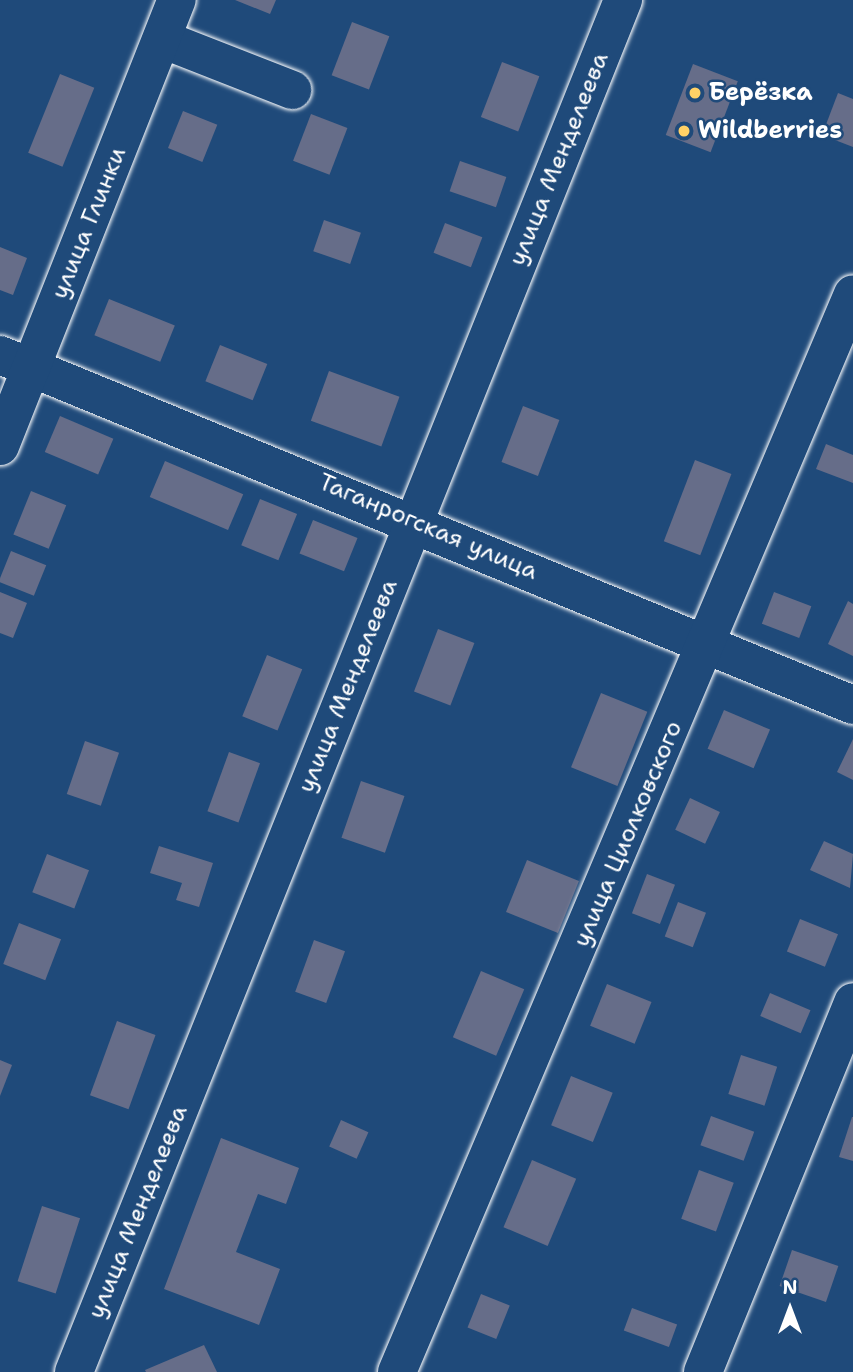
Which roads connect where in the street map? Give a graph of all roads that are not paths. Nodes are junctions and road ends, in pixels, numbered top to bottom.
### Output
1 (177, 0) edge
2 (623, 0) edge
3 (162, 39) junction
4 (292, 90) dead end
5 (853, 294) edge
6 (16, 361) edge
7 (0, 446) edge
8 (414, 520) junction
9 (709, 646) junction
10 (853, 705) edge
11 (853, 1002) edge
12 (74, 1372) edge
13 (397, 1372) edge
14 (703, 1372) edge

1 - 3 street, улица Глинки
2 - 8 street, улица Менделеева
3 - 4 street
3 - 6 street, улица Глинки
5 - 9 street, улица Циолковского
6 - 7 street, улица Глинки
6 - 8 street, Таганрогская улица
8 - 9 street, Таганрогская улица
8 - 12 street, улица Менделеева
9 - 10 street, Таганрогская улица
9 - 13 street, улица Циолковского
11 - 14 street

